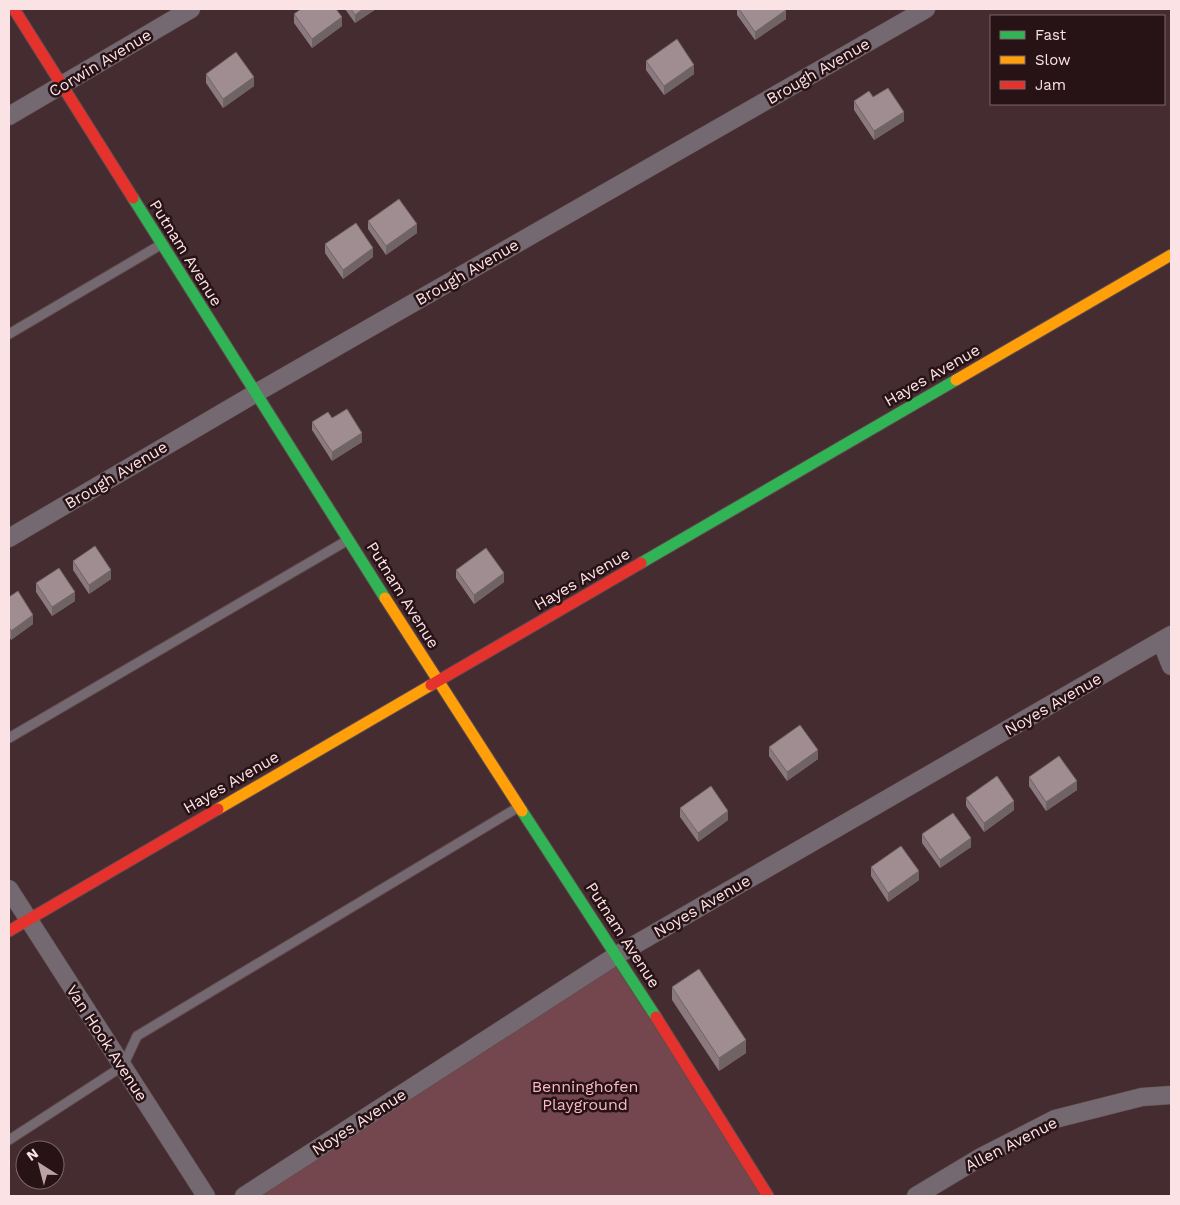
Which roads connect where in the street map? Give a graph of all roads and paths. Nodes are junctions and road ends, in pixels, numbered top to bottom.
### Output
1 (14, 9) edge
2 (191, 9) edge
3 (926, 9) edge
4 (61, 86) junction
5 (9, 116) edge
6 (162, 244) junction
7 (1171, 256) edge
8 (9, 334) edge
9 (256, 393) junction
10 (9, 538) edge
11 (349, 540) junction
12 (1166, 638) edge
13 (1171, 666) edge
14 (437, 681) junction
15 (9, 738) edge
16 (520, 807) junction
17 (9, 889) edge
18 (28, 919) junction
19 (9, 931) edge
20 (617, 955) junction
21 (122, 1066) junction
22 (1171, 1096) edge
23 (9, 1140) edge
24 (206, 1196) edge
25 (244, 1196) edge
26 (768, 1196) edge
27 (916, 1196) edge

1 - 4 street, Putnam Avenue
2 - 4 street, Corwin Avenue
3 - 9 street, Brough Avenue
4 - 5 street, Corwin Avenue
4 - 6 street, Putnam Avenue
6 - 8 lane
6 - 9 street, Putnam Avenue
7 - 14 street, Hayes Avenue
9 - 10 street, Brough Avenue
9 - 11 street, Putnam Avenue
11 - 14 street, Putnam Avenue
11 - 15 lane
12 - 13 street
12 - 20 street, Noyes Avenue
14 - 16 street, Putnam Avenue
14 - 18 street, Hayes Avenue
16 - 20 street, Putnam Avenue
16 - 21 lane
17 - 18 street, Van Hook Avenue
18 - 19 street, Hayes Avenue
18 - 21 street, Van Hook Avenue
20 - 25 street, Noyes Avenue
20 - 26 street, Putnam Avenue
21 - 23 lane
21 - 24 street, Van Hook Avenue
22 - 27 street, Allen Avenue

